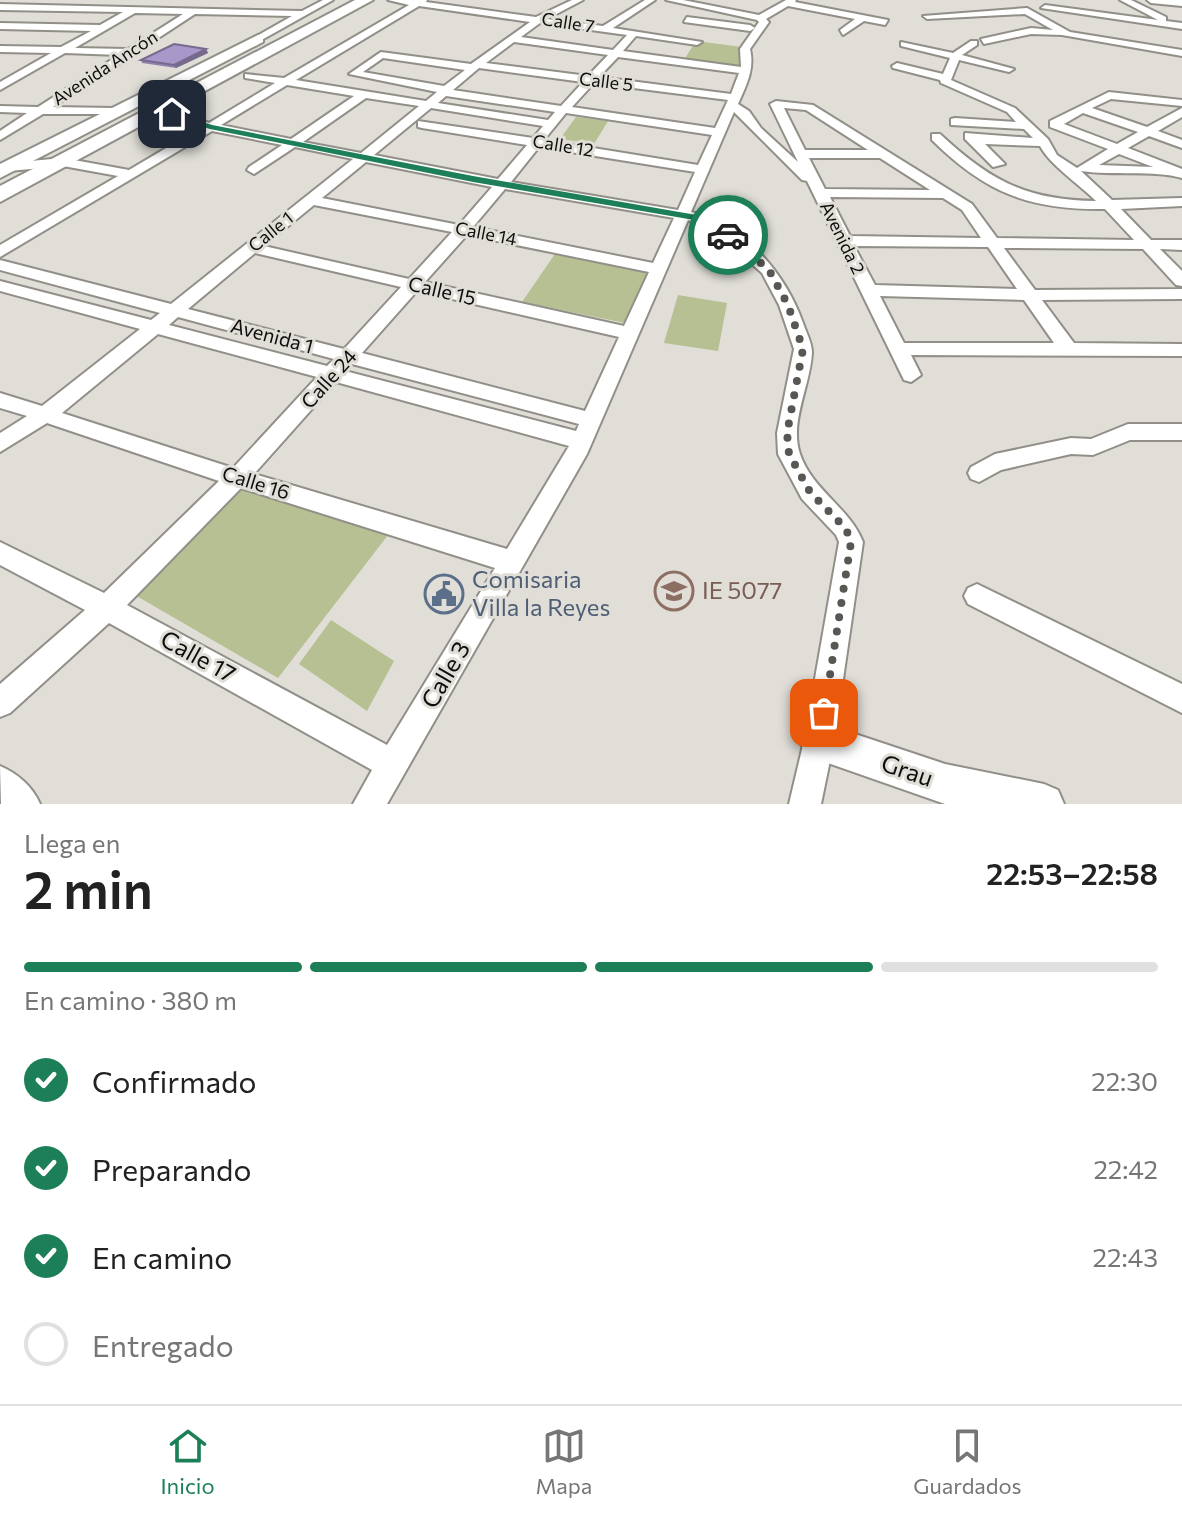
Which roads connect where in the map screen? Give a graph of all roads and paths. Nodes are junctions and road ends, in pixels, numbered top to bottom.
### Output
1 (29, 0) edge
2 (211, 0) edge
3 (231, 0) edge
4 (354, 0) edge
5 (366, 0) edge
6 (392, 0) edge
7 (651, 0) edge
8 (670, 0) edge
9 (714, 0) edge
10 (1124, 0) edge
11 (1151, 0) edge
12 (789, 1) edge
13 (421, 2) edge
14 (849, 2) dead end
15 (1182, 3) edge
16 (579, 5) edge
17 (740, 6) dead end
18 (0, 7) edge
19 (16, 7) junction
20 (703, 7) junction
21 (326, 8) edge
22 (1045, 8) dead end
23 (135, 9) junction
24 (195, 10) junction
25 (215, 11) junction
26 (730, 12) junction
27 (842, 13) junction
28 (301, 14) junction
29 (607, 14) dead end
30 (978, 14) junction
31 (0, 15) edge
32 (927, 16) dead end
33 (621, 17) junction
34 (863, 17) junction
35 (541, 18) junction
36 (687, 20) junction
37 (885, 22) dead end
38 (759, 24) junction
39 (1178, 25) edge
40 (0, 26) edge
41 (102, 28) junction
42 (606, 28) junction
43 (843, 32) dead end
44 (634, 33) junction
45 (1019, 33) junction
46 (1067, 34) junction
47 (665, 37) junction
48 (258, 39) junction
49 (511, 39) junction
50 (697, 42) dead end
51 (904, 44) dead end
52 (1, 49) edge
53 (63, 50) junction
54 (130, 52) junction
55 (614, 53) junction
56 (1182, 53) edge
57 (957, 56) junction
58 (423, 61) junction
59 (318, 63) junction
60 (332, 65) dead end
61 (476, 66) junction
62 (897, 66) dead end
63 (347, 67) dead end
64 (361, 69) junction
65 (1009, 69) dead end
66 (746, 71) junction
67 (249, 76) dead end
68 (946, 78) junction
69 (591, 80) junction
70 (396, 81) junction
71 (286, 82) junction
72 (0, 87) edge
73 (445, 91) junction
74 (364, 94) junction
75 (183, 99) junction
76 (960, 99) dead end
77 (734, 102) junction
78 (428, 104) junction
79 (0, 109) edge
80 (1083, 109) junction
81 (39, 110) junction
82 (113, 112) junction
83 (1180, 112) edge
84 (557, 117) junction
85 (422, 124) dead end
86 (1028, 126) junction
87 (210, 127) junction
88 (1146, 131) junction
89 (720, 132) junction
90 (0, 136) edge
91 (936, 137) dead end
92 (973, 140) junction
93 (537, 142) junction
94 (1044, 142) junction
95 (293, 143) junction
96 (1182, 144) edge
97 (1115, 149) junction
98 (801, 154) junction
99 (884, 154) junction
100 (363, 157) junction
101 (55, 162) junction
102 (1066, 165) junction
103 (966, 167) junction
104 (1085, 168) junction
105 (254, 170) dead end
106 (704, 170) junction
107 (1149, 172) junction
108 (1178, 172) edge
109 (130, 174) junction
110 (3, 175) edge
111 (500, 184) junction
112 (818, 189) junction
113 (949, 194) junction
114 (0, 195) edge
115 (311, 200) junction
116 (1182, 200) edge
117 (1107, 203) junction
118 (684, 215) junction
119 (463, 230) junction
120 (843, 241) junction
121 (997, 245) junction
122 (1146, 245) junction
123 (1182, 245) edge
124 (252, 248) junction
125 (0, 252) edge
126 (0, 265) edge
127 (661, 269) junction
128 (1182, 281) edge
129 (413, 284) junction
130 (0, 286) edge
131 (868, 290) junction
132 (1182, 294) edge
133 (1033, 295) junction
134 (173, 310) junction
135 (150, 328) junction
136 (631, 334) junction
137 (896, 349) junction
138 (1068, 349) junction
139 (1182, 350) edge
140 (349, 356) junction
141 (333, 375) junction
142 (911, 375) dead end
143 (0, 400) edge
144 (45, 415) junction
145 (586, 431) junction
146 (1182, 432) edge
147 (0, 444) edge
148 (979, 473) dead end
149 (237, 478) junction
150 (0, 553) edge
151 (513, 562) junction
152 (977, 596) dead end
153 (107, 608) junction
154 (1182, 699) edge
155 (0, 703) edge
156 (819, 741) junction
157 (393, 765) junction
158 (0, 781) edge
159 (963, 795) edge
160 (24, 804) edge
161 (369, 804) edge
162 (805, 804) edge
163 (1044, 804) edge

1 - 19 street
2 - 24 street, Avenida Ancón
3 - 25 street
4 - 21 highway
5 - 75 highway
6 - 13 street, Calle 7
7 - 33 street
8 - 20 street
9 - 20 street
10 - 39 street
11 - 15 street
12 - 27 street
12 - 38 street
13 - 35 street, Calle 7
13 - 59 street
14 - 27 street
16 - 35 street, Calle 1
17 - 26 street
18 - 19 street
19 - 23 street
19 - 31 street
20 - 26 street
20 - 36 street
21 - 28 street
21 - 48 highway
21 - 101 highway
22 - 39 street
23 - 24 street
23 - 41 street
24 - 25 street
24 - 54 street, Avenida Ancón
25 - 28 street
26 - 38 street
27 - 34 street
28 - 48 street
29 - 33 street
30 - 32 street
30 - 45 street
30 - 46 street
33 - 42 street
34 - 37 street
34 - 43 street
35 - 42 street, Calle 7
35 - 49 street, Calle 1
36 - 38 street
36 - 47 street
38 - 66 street, Calle 3
40 - 41 street
41 - 53 street
42 - 44 street, Calle 7
44 - 47 street, Calle 7
44 - 55 street, Calle 24
45 - 46 street
45 - 57 street
46 - 56 street
47 - 50 street, Calle 7
48 - 82 main road
49 - 55 street
49 - 61 street, Calle 1
51 - 57 street
52 - 53 street
53 - 54 street
53 - 72 street
54 - 81 street, Avenida Ancón
55 - 66 street
55 - 69 street, Calle 24
57 - 65 street
57 - 68 street
58 - 61 street, Calle 5
58 - 64 street, Calle 5
58 - 70 street
59 - 60 street
59 - 71 street
61 - 69 street, Calle 5
61 - 73 street, Calle 1
62 - 68 street
63 - 64 street
64 - 70 street
66 - 77 street, Calle 3
67 - 71 street
68 - 86 street
69 - 77 street, Calle 5
69 - 84 street, Calle 24
70 - 73 street
71 - 74 street
71 - 87 street
73 - 78 street, Calle 1
73 - 84 street
74 - 78 street
74 - 95 street
75 - 87 street
75 - 101 highway
76 - 86 street
77 - 89 street, Calle 3
77 - 112 street
78 - 84 street
78 - 100 street, Calle 1
79 - 81 street
80 - 83 street
80 - 88 street
80 - 97 street
81 - 82 street
81 - 90 street, Avenida Ancón
82 - 110 main road
83 - 88 street
84 - 89 street
84 - 93 street, Calle 24
85 - 93 street, Calle 12
86 - 92 street
86 - 94 street
87 - 95 street
87 - 109 street
88 - 96 street
88 - 97 street
89 - 106 street, Calle 3
91 - 103 street
92 - 94 street
92 - 103 street
93 - 106 street, Calle 12
93 - 111 street, Calle 24
94 - 102 street
95 - 100 street
95 - 105 street
97 - 104 street
97 - 108 street
98 - 99 street
98 - 99 street, Avenida 2
98 - 112 street, Avenida 2
99 - 113 street
100 - 111 street
100 - 115 street, Calle 1
101 - 109 street
101 - 110 highway
101 - 114 highway
102 - 104 street
102 - 117 street
103 - 117 street
104 - 107 street
106 - 118 street, Calle 3
107 - 108 street
107 - 116 street
109 - 125 street
111 - 118 street
111 - 119 street, Calle 24
112 - 113 street
112 - 120 street, Avenida 2
113 - 121 street
115 - 119 street, Calle 14
115 - 124 street, Calle 1
116 - 117 street
117 - 122 street
118 - 127 street, Calle 3
118 - 156 street
119 - 127 street, Calle 14
119 - 129 street, Calle 24
120 - 121 street
120 - 131 street, Avenida 2
121 - 122 street
121 - 133 street
122 - 123 street
122 - 128 street
124 - 129 street, Calle 15
124 - 134 street, Calle 1
126 - 134 street, Avenida 1
127 - 136 street, Calle 3
129 - 136 street, Calle 15
129 - 140 street, Calle 24
130 - 135 street, Avenida 1
131 - 133 street
131 - 137 street, Avenida 2
132 - 133 street
133 - 138 street
134 - 135 street, Calle 1
134 - 140 street, Avenida 1
135 - 141 street, Avenida 1
135 - 144 street, Calle 1
136 - 145 street, Calle 3
137 - 138 street
137 - 142 street, Avenida 2
138 - 139 street
140 - 141 street, Calle 24
140 - 145 street, Avenida 1
141 - 145 street, Avenida 1
141 - 149 street, Calle 24
143 - 144 street, Calle 16
144 - 147 street, Calle 1
144 - 149 street, Calle 16
145 - 151 street, Calle 3
146 - 148 street
149 - 151 street, Calle 16
149 - 153 street, Calle 24
150 - 153 street, Calle 17
151 - 157 street, Calle 3
152 - 154 street
153 - 155 street, Calle 24
153 - 157 street, Calle 17
156 - 159 street, Grau
156 - 162 street
157 - 161 street, Calle 3
158 - 160 street
159 - 163 street, Grau

